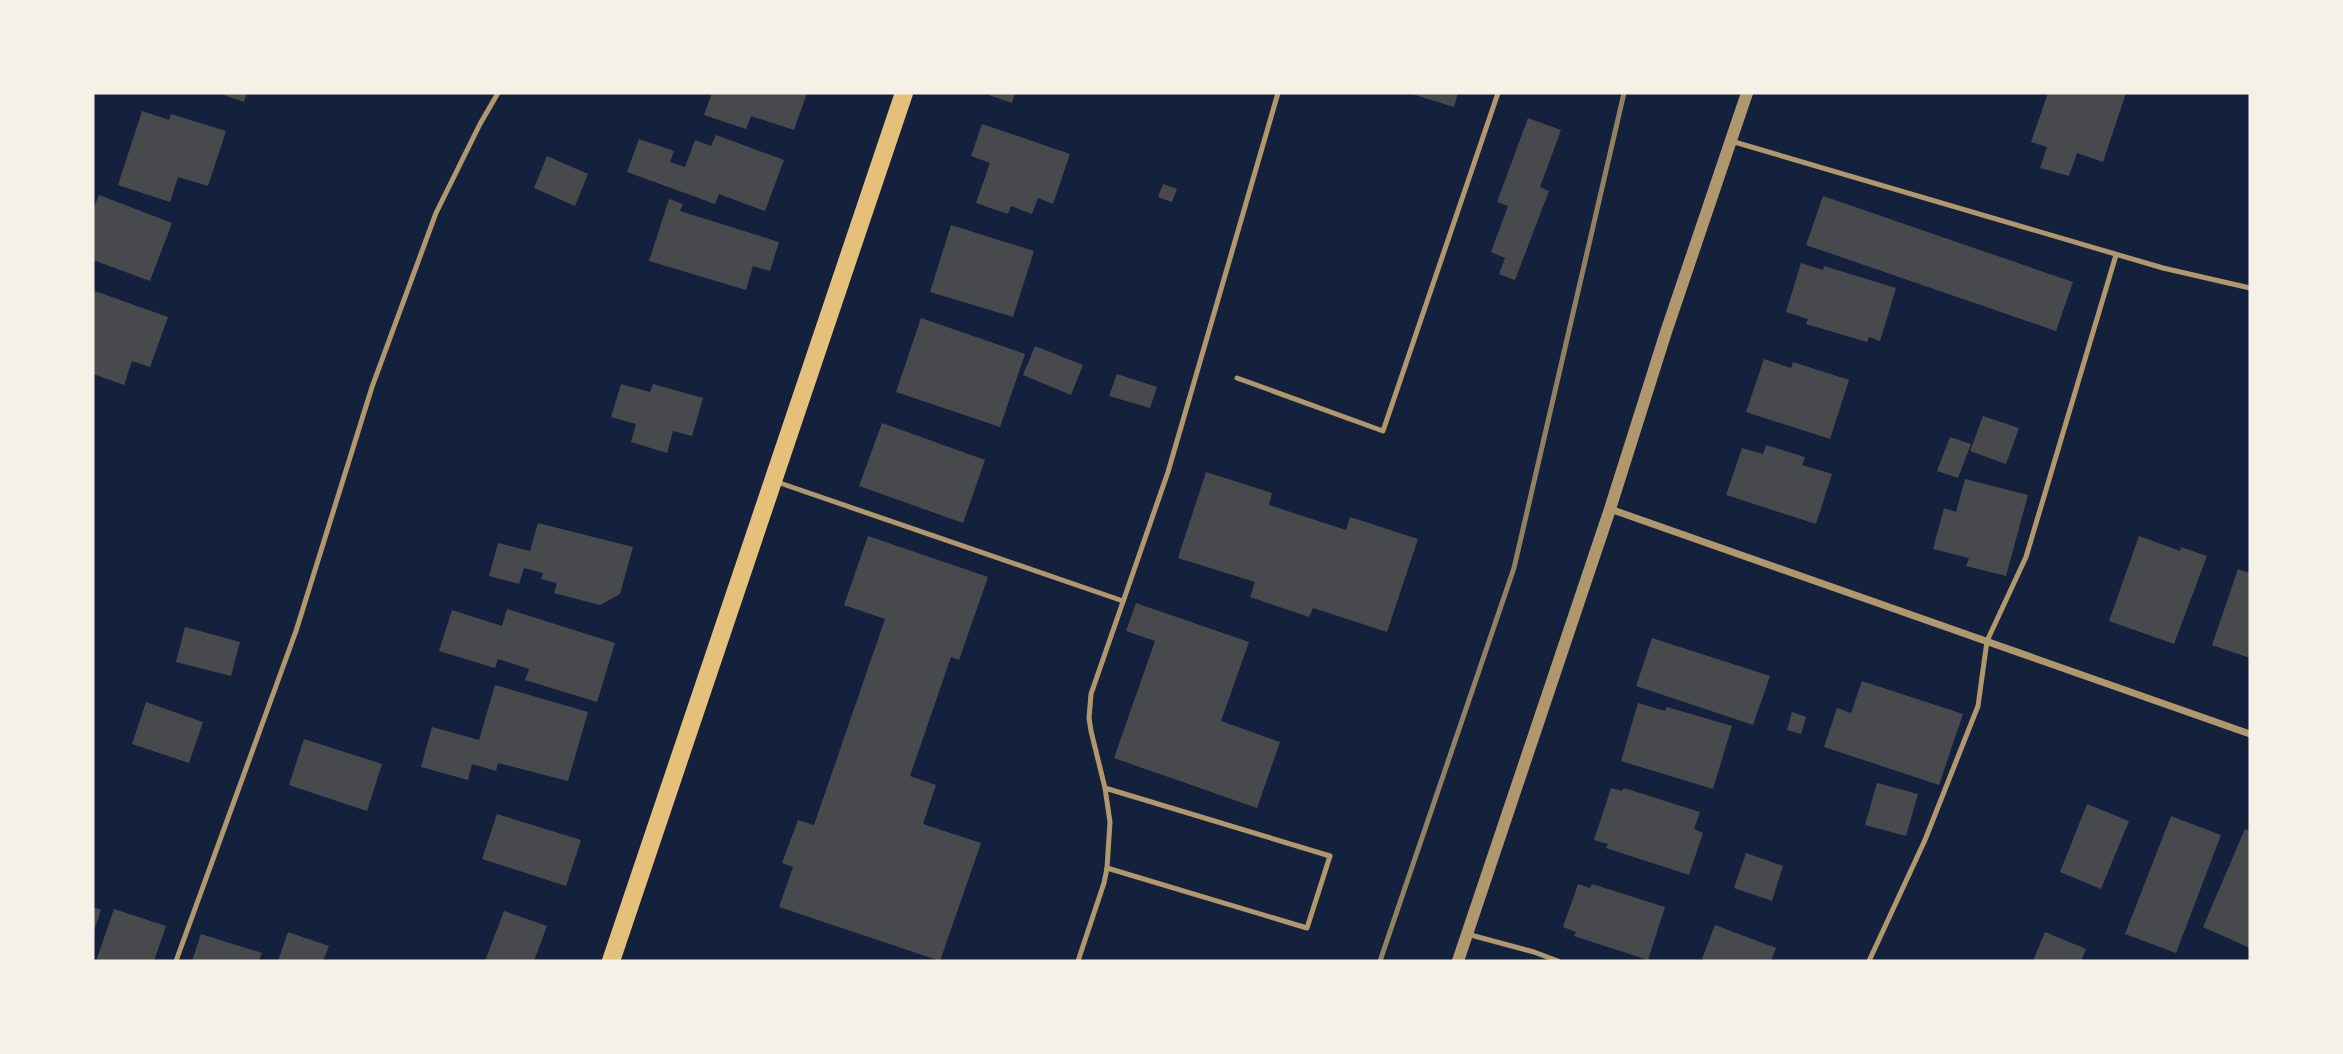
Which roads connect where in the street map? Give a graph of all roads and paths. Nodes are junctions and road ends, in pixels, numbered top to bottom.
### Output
1 (498, 93) edge
2 (904, 93) edge
3 (1278, 93) edge
4 (1498, 93) edge
5 (1747, 93) edge
6 (1731, 141) junction
7 (2116, 255) junction
8 (2250, 288) edge
9 (1237, 378) dead end
10 (774, 481) junction
11 (1610, 509) junction
12 (1123, 601) junction
13 (1987, 641) junction
14 (2250, 734) edge
15 (1105, 788) junction
16 (1107, 868) junction
17 (1467, 934) junction
18 (176, 961) edge
19 (611, 961) edge
20 (1078, 961) edge
21 (1458, 961) edge
22 (1558, 961) edge
23 (1869, 961) edge

1 - 18 lane
2 - 10 main road
3 - 12 lane
4 - 9 lane
5 - 6 street
6 - 7 lane
6 - 11 street
7 - 8 lane
7 - 13 lane
10 - 12 lane
10 - 19 main road
11 - 13 street
11 - 17 street
12 - 15 lane
13 - 14 street
13 - 23 lane
15 - 16 lane
15 - 16 lane
16 - 20 lane
17 - 21 street
17 - 22 lane

